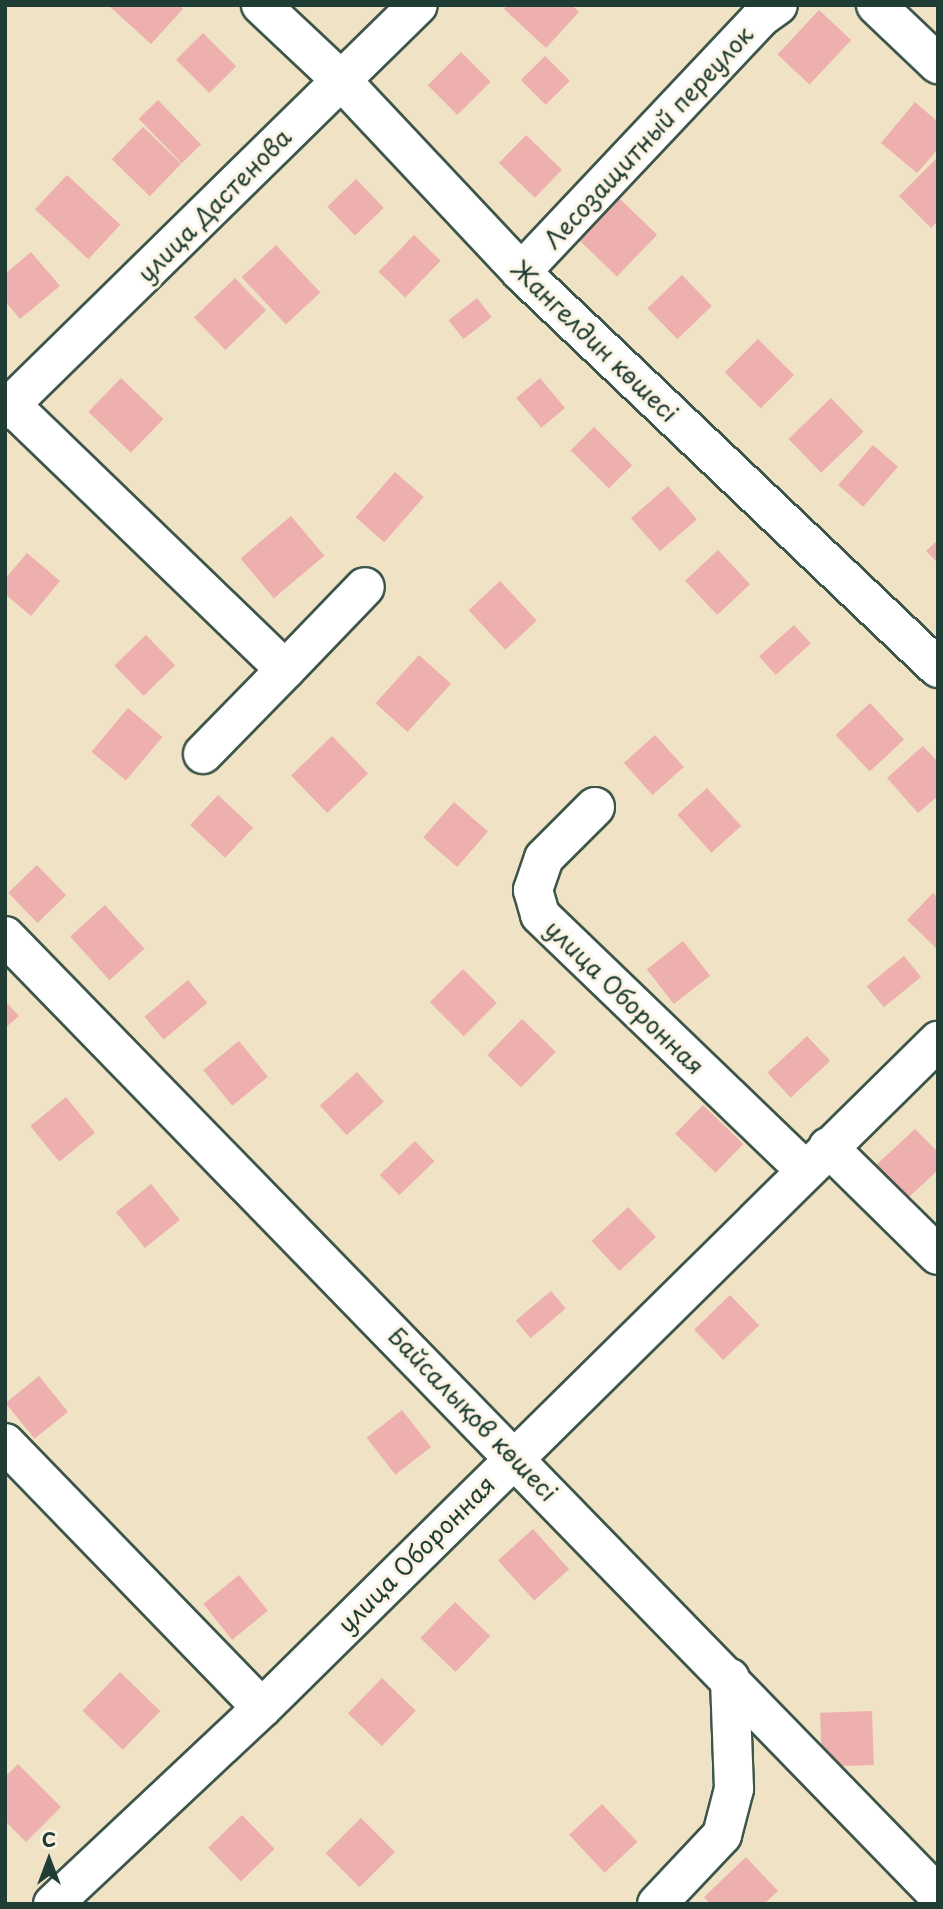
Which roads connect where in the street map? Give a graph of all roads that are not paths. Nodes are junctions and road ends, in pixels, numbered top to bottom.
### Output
1 (261, 5) edge
2 (418, 5) edge
3 (779, 5) edge
4 (876, 5) edge
5 (938, 64) edge
6 (341, 80) junction
7 (520, 272) junction
8 (8, 407) edge
9 (365, 587) dead end
10 (938, 668) edge
11 (285, 670) junction
12 (203, 754) dead end
13 (595, 807) dead end
14 (5, 936) edge
15 (938, 1041) edge
16 (816, 1159) junction
17 (938, 1255) edge
18 (5, 1443) edge
19 (514, 1456) junction
20 (730, 1678) junction
21 (262, 1707) junction
22 (938, 1895) edge
23 (53, 1904) edge
24 (657, 1904) edge

1 - 6 street, Жангелдин көшесі
2 - 6 street, улица Дастенова
3 - 7 street, Лесозащитный переулок
4 - 5 street
6 - 7 street, Жангелдин көшесі
6 - 8 street, улица Дастенова
7 - 10 street, Жангелдин көшесі
8 - 11 street, улица Дастенова
9 - 11 street
11 - 12 street
13 - 16 street, улица Оборонная
14 - 19 street, Байсалықов көшесі
15 - 16 street, улица Оборонная
16 - 17 street
16 - 19 street, улица Оборонная
18 - 21 street
19 - 20 street, Байсалықов көшесі
19 - 21 street, улица Оборонная
20 - 22 street, Байсалықов көшесі
20 - 24 street
21 - 23 street, улица Оборонная

